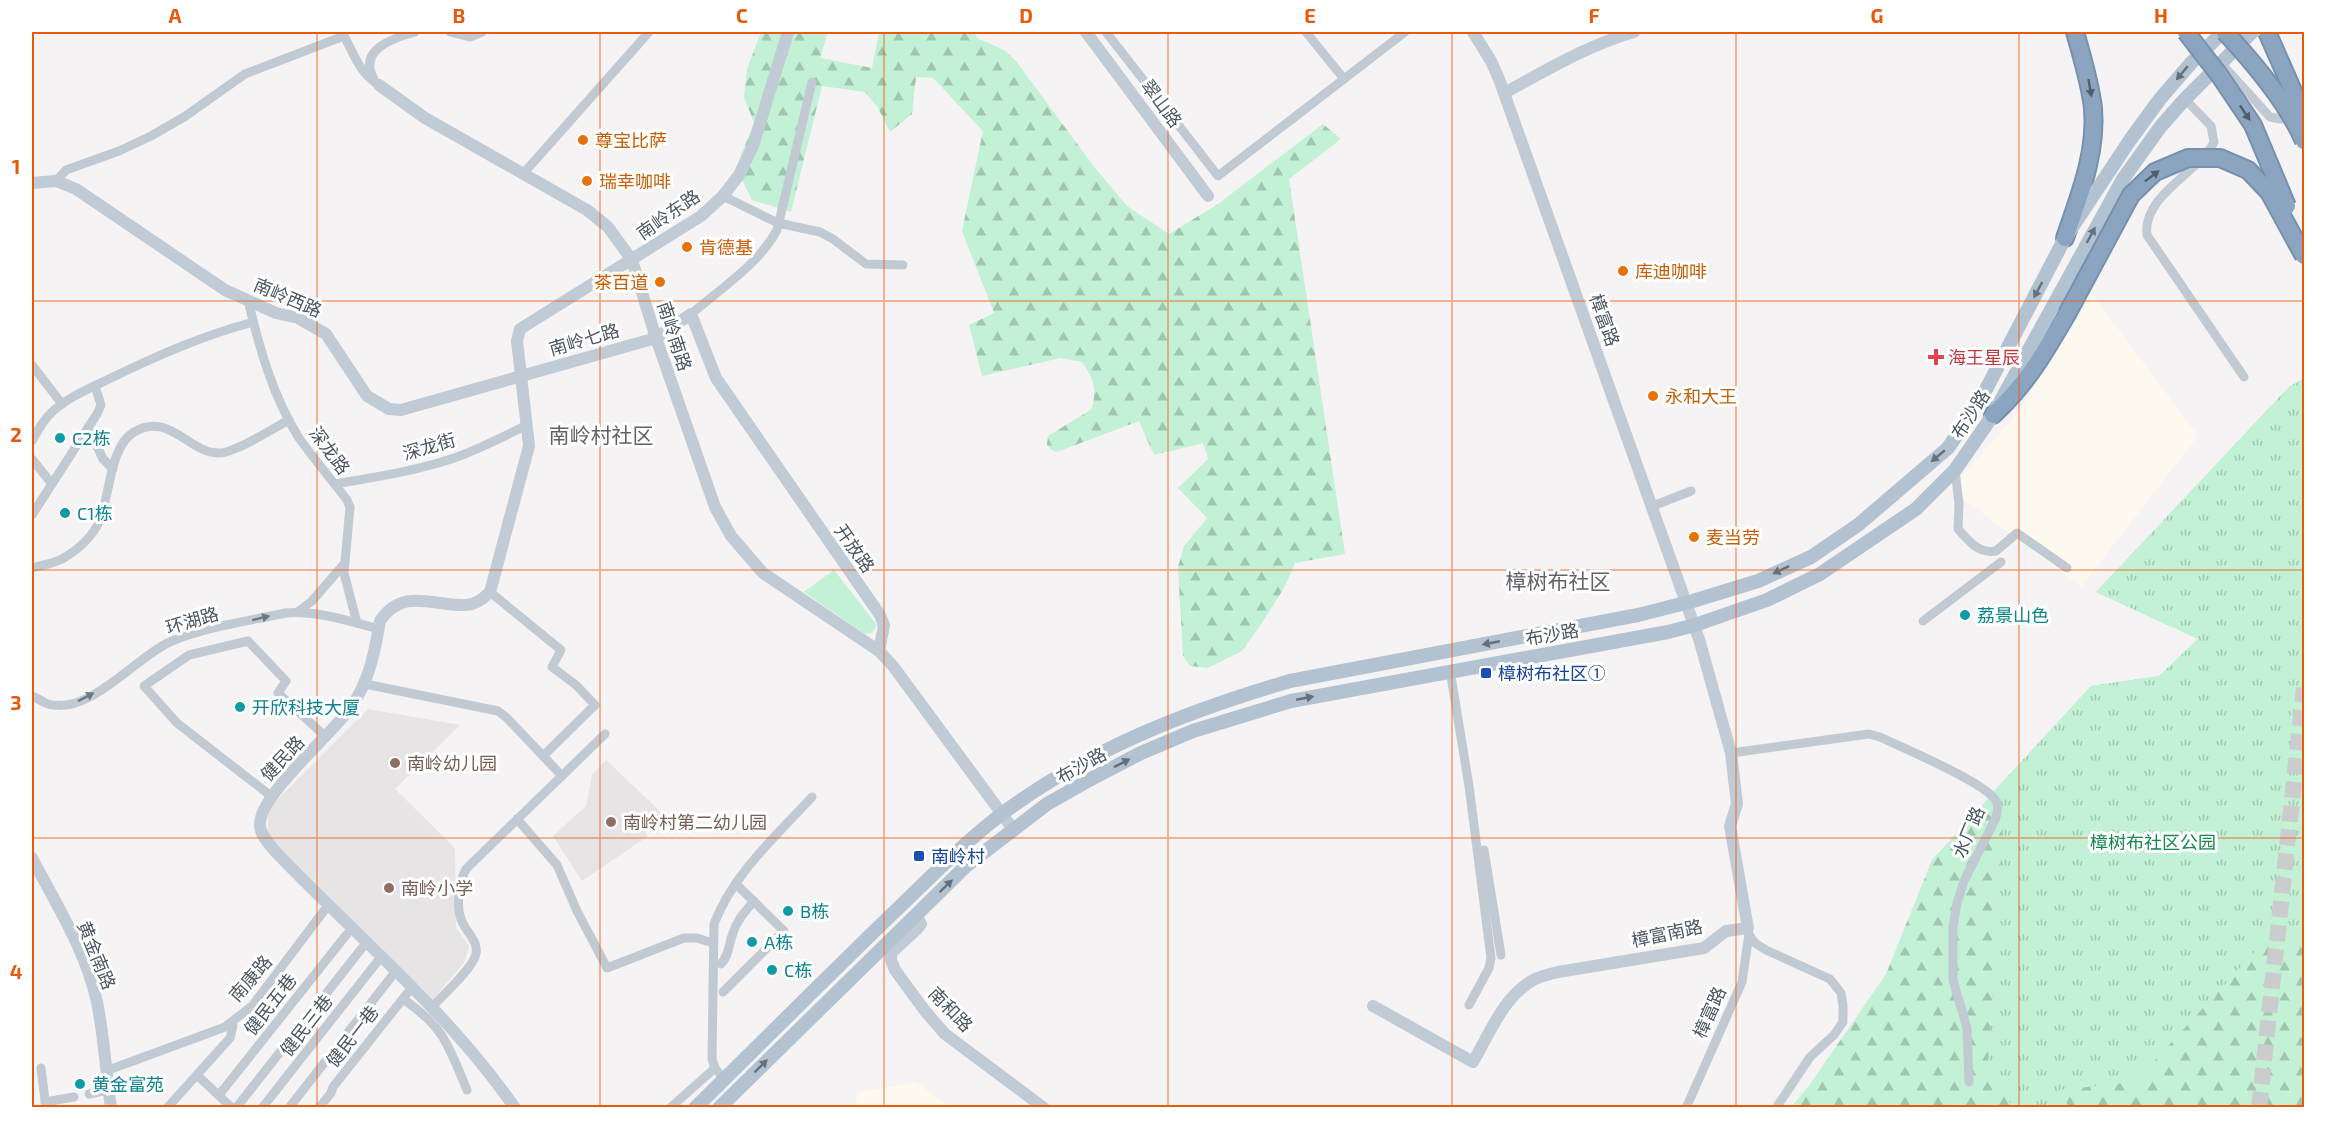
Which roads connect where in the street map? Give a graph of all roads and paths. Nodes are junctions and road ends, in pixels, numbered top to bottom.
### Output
1 (415, 32) edge
2 (450, 32) edge
3 (482, 32) edge
4 (649, 32) edge
5 (788, 32) edge
6 (1086, 32) edge
7 (1106, 32) edge
8 (1306, 32) edge
9 (1405, 32) edge
10 (1473, 32) edge
11 (1634, 32) edge
12 (2075, 32) edge
13 (2186, 32) edge
14 (2224, 32) edge
15 (2252, 32) edge
16 (2267, 32) edge
17 (2220, 62) junction
18 (1344, 79) junction
19 (812, 82) dead end
20 (379, 85) junction
21 (1504, 93) junction
22 (2185, 99) junction
23 (2304, 114) edge
24 (2304, 141) edge
25 (522, 175) junction
26 (56, 181) junction
27 (32, 183) edge
28 (723, 196) junction
29 (1208, 196) dead end
30 (778, 223) junction
31 (2065, 238) junction
32 (2304, 255) edge
33 (632, 260) junction
34 (903, 265) dead end
35 (248, 300) junction
36 (691, 314) junction
37 (253, 322) junction
38 (656, 338) junction
39 (32, 364) edge
40 (521, 376) junction
41 (2244, 377) dead end
42 (94, 386) junction
43 (62, 404) junction
44 (1993, 415) junction
45 (289, 420) junction
46 (527, 425) junction
47 (88, 427) junction
48 (32, 441) edge
49 (32, 459) edge
50 (113, 469) junction
51 (1955, 470) junction
52 (52, 483) junction
53 (335, 484) junction
54 (1691, 491) dead end
55 (1653, 506) junction
56 (32, 515) edge
57 (2001, 562) dead end
58 (344, 564) junction
59 (32, 568) edge
60 (2067, 568) dead end
61 (1758, 581) junction
62 (490, 592) junction
63 (1767, 600) junction
64 (1687, 603) junction
65 (300, 611) junction
66 (1923, 621) dead end
67 (357, 623) junction
68 (1695, 625) junction
69 (379, 629) junction
70 (879, 651) junction
71 (1452, 670) junction
72 (365, 684) junction
73 (32, 696) edge
74 (605, 734) dead end
75 (326, 737) junction
76 (1731, 753) junction
77 (543, 756) junction
78 (562, 776) junction
79 (271, 796) junction
80 (812, 797) dead end
81 (1002, 814) junction
82 (517, 819) junction
83 (1013, 829) junction
84 (32, 858) edge
85 (736, 884) junction
86 (754, 901) junction
87 (329, 904) junction
88 (916, 915) junction
89 (733, 932) junction
90 (1749, 932) junction
91 (347, 934) dead end
92 (741, 940) dead end
93 (712, 943) junction
94 (362, 948) dead end
95 (1501, 955) dead end
96 (376, 962) dead end
97 (721, 964) dead end
98 (392, 976) dead end
99 (412, 986) junction
100 (723, 992) dead end
101 (403, 999) junction
102 (1469, 1005) dead end
103 (1373, 1006) dead end
104 (432, 1007) junction
105 (232, 1022) junction
106 (41, 1068) dead end
107 (106, 1071) junction
108 (719, 1074) junction
109 (197, 1075) junction
110 (451, 1077) dead end
111 (461, 1077) junction
112 (1970, 1082) dead end
113 (108, 1090) junction
114 (467, 1090) dead end
115 (89, 1094) dead end
116 (219, 1095) junction
117 (74, 1097) dead end
118 (46, 1105) edge
119 (111, 1107) edge
120 (167, 1107) edge
121 (234, 1107) edge
122 (262, 1107) edge
123 (289, 1107) edge
124 (320, 1107) edge
125 (515, 1107) edge
126 (670, 1107) edge
127 (695, 1107) edge
128 (719, 1107) edge
129 (1044, 1107) edge
130 (1686, 1107) edge
131 (1776, 1107) edge

1 - 20 street
2 - 3 street
4 - 25 street
5 - 28 street, 南岭东路
6 - 29 street, 翠山路
7 - 18 street
8 - 18 street
9 - 18 street
10 - 21 street, 樟富路
11 - 21 street
12 -> 31 highway
13 -> 32 highway, bridge
14 - 24 highway, bridge
14 -> 31 main road, 布沙路
15 - 17 main road, 布沙路
16 - 23 highway, bridge
17 - 22 main road, 布沙路
17 - 23 street
19 - 30 street
20 - 25 street, 南岭南路
20 - 26 street
21 - 55 street, 樟富路
22 - 41 street
44 -> 22 main road, 布沙路
25 - 33 street, 南岭南路
26 - 27 street
26 - 35 street, 南岭西路
28 - 30 street
28 - 33 street, 南岭东路
30 - 34 street
30 - 36 street
31 -> 61 main road, 布沙路
44 -> 32 highway, bridge
33 - 38 street, 南岭南路
33 - 40 street, 南岭东路
35 - 37 street, 深龙路
35 - 40 street, 南岭西路
36 - 38 street
36 - 70 street, 开放路
37 - 42 street
37 - 45 street, 深龙路
38 - 40 street, 南岭七路
38 - 70 street, 南岭南路
39 - 43 street
40 - 46 street
42 - 43 street
42 - 47 street
43 - 48 street
44 - 51 main road, 布沙路
45 - 50 street
45 - 53 street, 深龙路
46 - 53 street, 深龙街
46 - 62 street
47 - 50 street
47 - 52 street
49 - 52 street
50 - 59 street
51 - 60 street
51 - 63 main road, 布沙路
52 - 56 street
53 - 58 street, 深龙路
54 - 55 street
55 - 64 street, 樟富路
57 - 66 street
58 - 65 street
58 - 67 street, 深龙路
61 - 63 main road
61 - 64 main road, 布沙路
62 - 69 street, 健民路
62 - 77 street
63 - 68 main road, 布沙路
64 - 68 street, 樟富路
64 -> 81 main road, 布沙路
65 - 67 street, 环湖路
73 -> 65 street, 环湖路
67 - 69 street, 环湖路
68 - 71 main road, 布沙路
68 - 76 street
69 - 72 street, 健民路
70 - 81 street
83 -> 71 main road, 布沙路
71 - 95 street
71 - 102 street
72 - 75 street, 健民路
72 - 77 street
74 - 78 street
75 - 79 street, 健民路
75 - 79 street
76 - 90 street
76 - 112 street, 水厂路
77 - 78 street
78 - 82 street
79 - 87 street, 健民路
80 - 85 street
81 - 83 street
81 - 108 main road, 布沙路
82 - 93 street
82 - 104 street
88 -> 83 main road, 布沙路
84 - 107 street, 黄金南路
85 - 86 street
85 - 93 street
86 - 89 street
86 - 100 street
87 - 99 street, 健民路
87 - 105 street, 南康路
128 -> 88 main road, 布沙路
88 - 129 street, 南和路
89 - 92 street
89 - 97 street
90 - 103 street, 樟富南路
90 - 130 street, 樟富路
90 - 131 street
91 - 116 street, 健民五巷
93 - 108 street
94 - 121 street
96 - 122 street, 健民三巷
98 - 123 street
99 - 101 street, 健民一巷
99 - 104 street, 健民路
101 - 111 street
101 - 124 street, 健民一巷
104 - 125 street, 健民路
105 - 107 street, 南康路
105 - 109 street
106 - 118 street
107 - 113 street, 黄金南路
108 - 126 street
108 - 127 main road, 布沙路
109 - 116 street
109 - 120 street
110 - 111 street
111 - 114 street
113 - 115 street
113 - 119 street, 黄金南路
116 - 121 street
117 - 118 street

